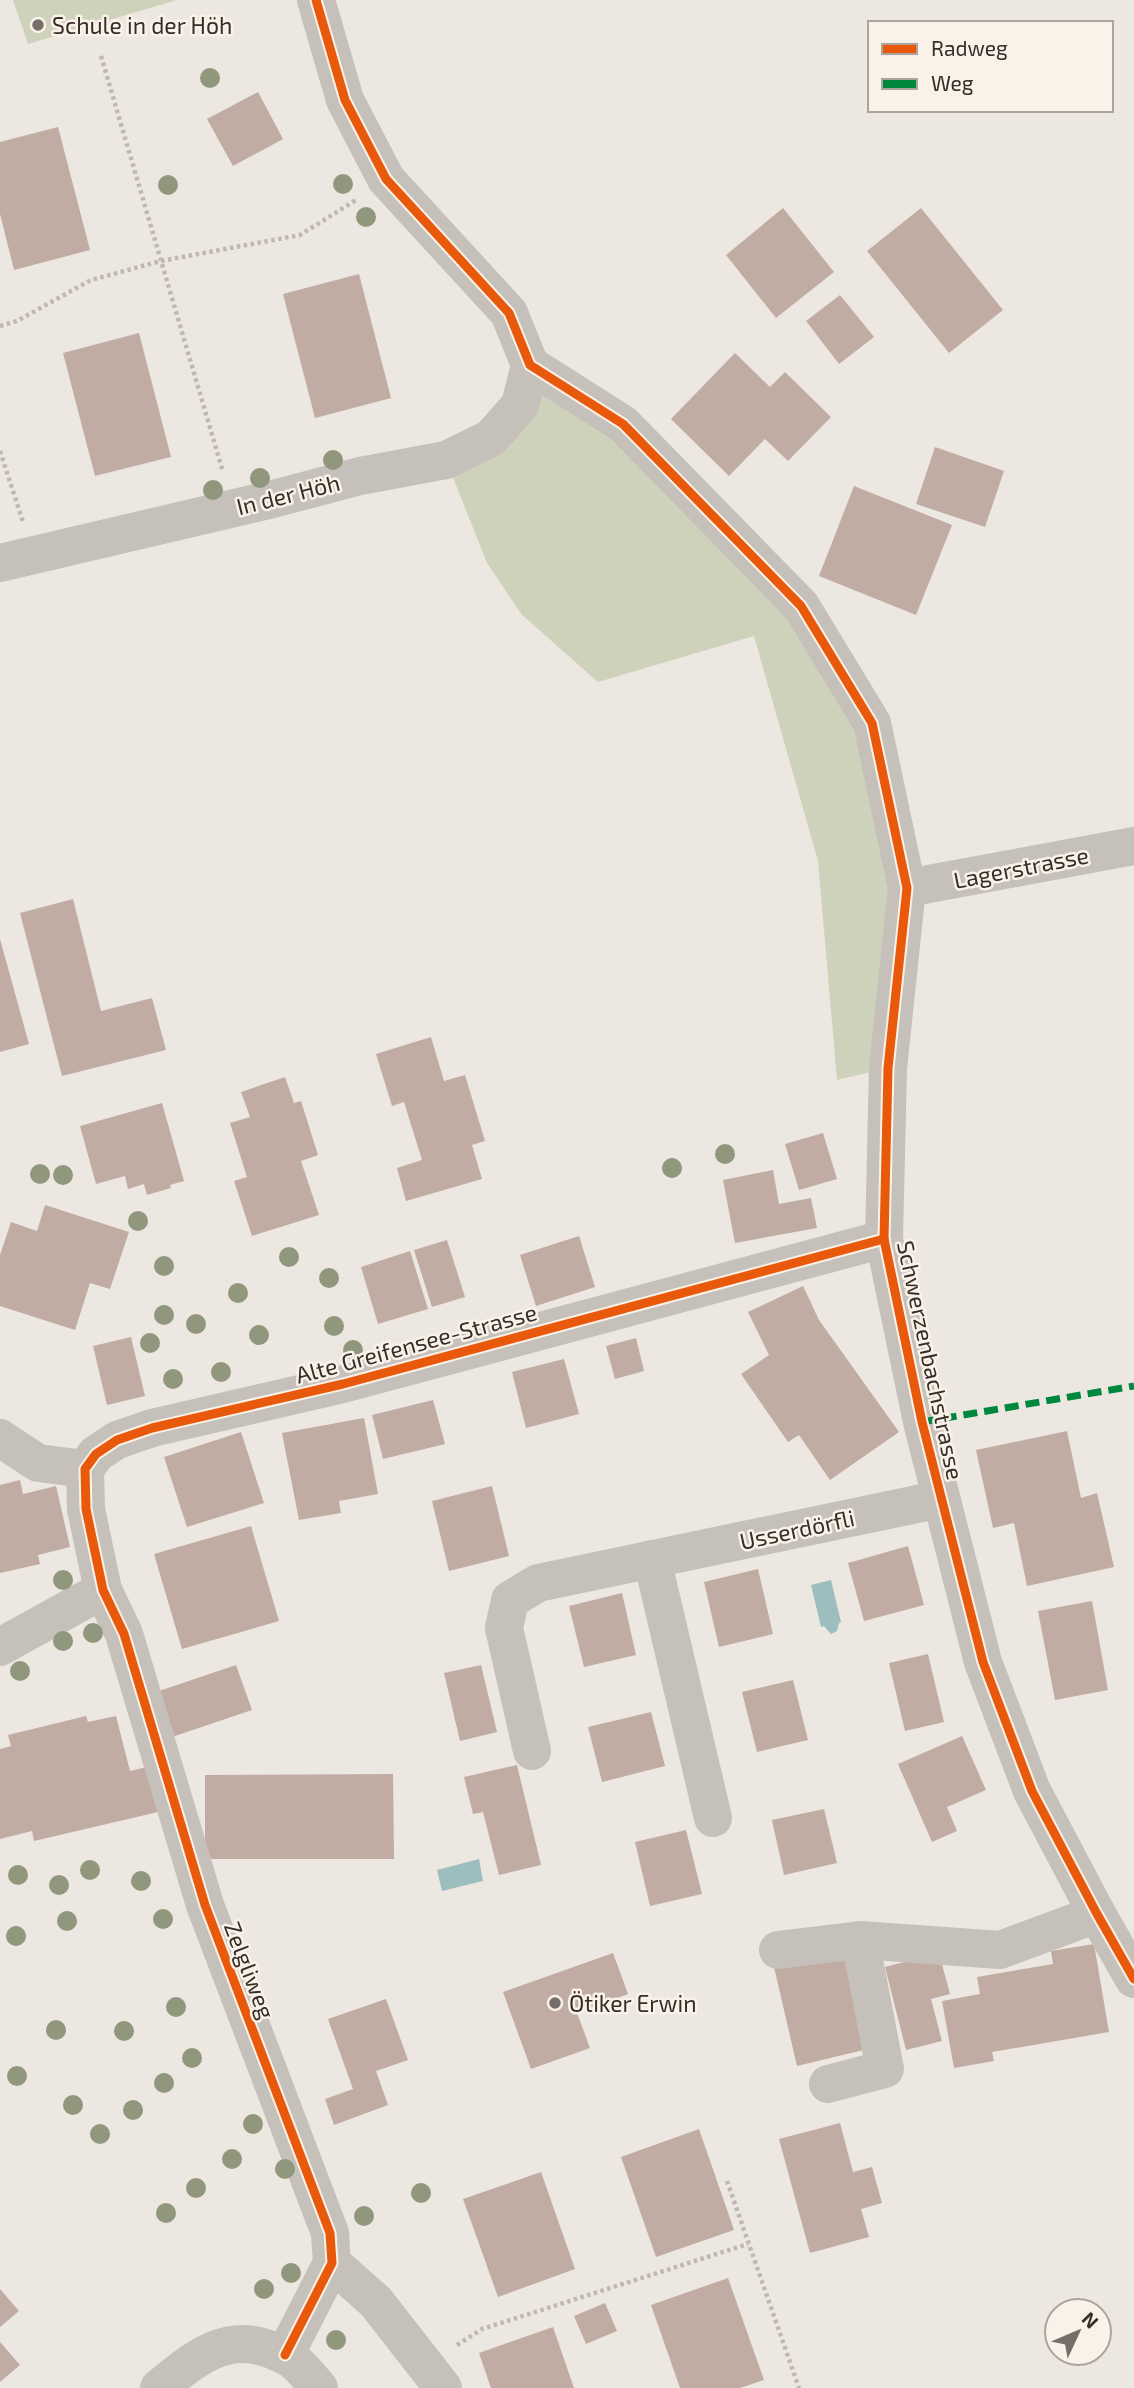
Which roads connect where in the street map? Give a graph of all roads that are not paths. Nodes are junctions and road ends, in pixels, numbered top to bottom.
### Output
1 (316, 0) edge
2 (530, 365) junction
3 (17, 559) edge
4 (1134, 846) edge
5 (907, 888) junction
6 (884, 1239) junction
7 (1, 1441) edge
8 (85, 1469) junction
9 (941, 1499) junction
10 (652, 1559) junction
11 (103, 1590) junction
12 (0, 1647) edge
13 (533, 1751) dead end
14 (713, 1818) dead end
15 (1097, 1914) junction
16 (860, 1940) junction
17 (778, 1950) dead end
18 (1134, 1979) edge
19 (828, 2084) dead end
20 (332, 2263) junction
21 (285, 2355) junction
22 (435, 2376) edge
23 (159, 2388) edge
24 (319, 2388) edge

1 - 2 street
2 - 3 street, In der Höh
2 - 5 street, Schwerzenbachstrasse
4 - 5 street, Lagerstrasse
5 - 6 street, Schwerzenbachstrasse
6 - 8 street, Alte Greifensee-Strasse
6 - 9 street, Schwerzenbachstrasse
7 - 8 street
8 - 11 street
9 - 10 street, Usserdörfli
9 - 15 street, Schwerzenbachstrasse
10 - 13 street, Usserdörfli
10 - 14 street
11 - 12 street
11 - 20 street, Zelgliweg
15 - 16 street
15 - 18 street, Schwerzenbachstrasse
16 - 17 street
16 - 19 street
20 - 21 street
20 - 22 street
21 - 23 street
21 - 24 street

